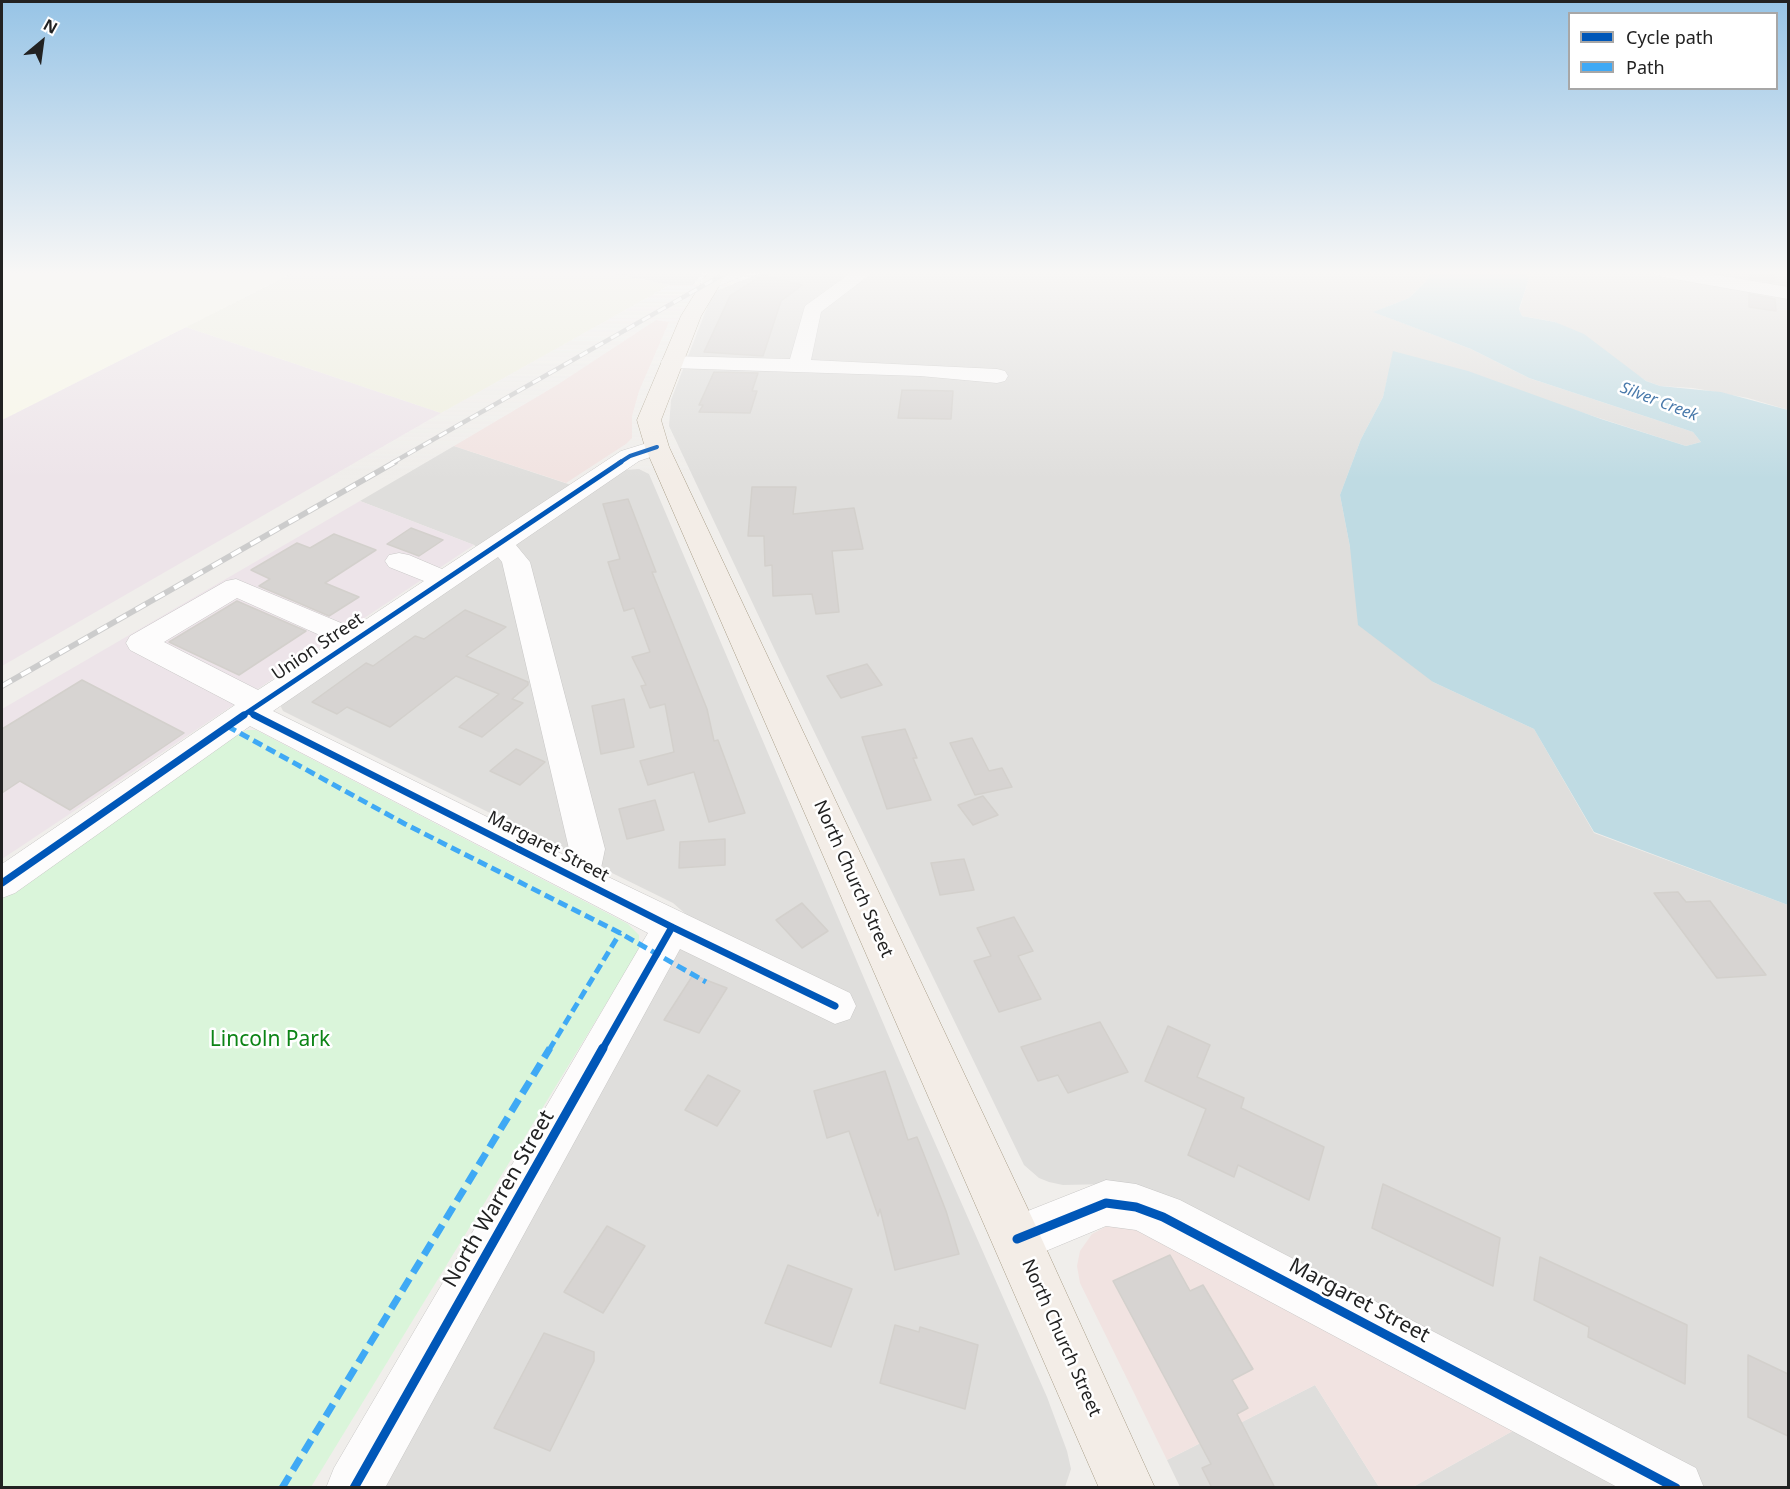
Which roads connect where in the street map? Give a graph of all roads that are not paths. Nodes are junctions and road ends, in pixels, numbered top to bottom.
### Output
1 (685, 340) edge
2 (805, 340) edge
3 (672, 363) junction
4 (799, 366) junction
5 (997, 376) dead end
6 (657, 447) junction
7 (498, 545) junction
8 (399, 561) dead end
9 (445, 580) junction
10 (356, 640) junction
11 (255, 708) junction
12 (579, 880) junction
13 (2, 883) edge
14 (672, 927) junction
15 (835, 1006) dead end
16 (1017, 1239) junction
17 (1646, 1480) edge
18 (354, 1488) edge
19 (1127, 1488) edge

1 - 3 main road, North Church Street
2 - 4 street
3 - 4 street
3 - 6 main road, North Church Street
4 - 5 street
6 - 7 street, Union Street
6 - 16 main road, North Church Street
7 - 9 street, Union Street
7 - 12 street
8 - 9 street
9 - 10 street, Union Street
10 - 11 street, Union Street
10 - 11 street, Margaret Street
11 - 12 street, Margaret Street
11 - 13 street, Union Street
12 - 14 street, Margaret Street
14 - 15 street, Margaret Street
14 - 18 street, North Warren Street
16 - 17 street, Margaret Street
16 - 19 main road, North Church Street

